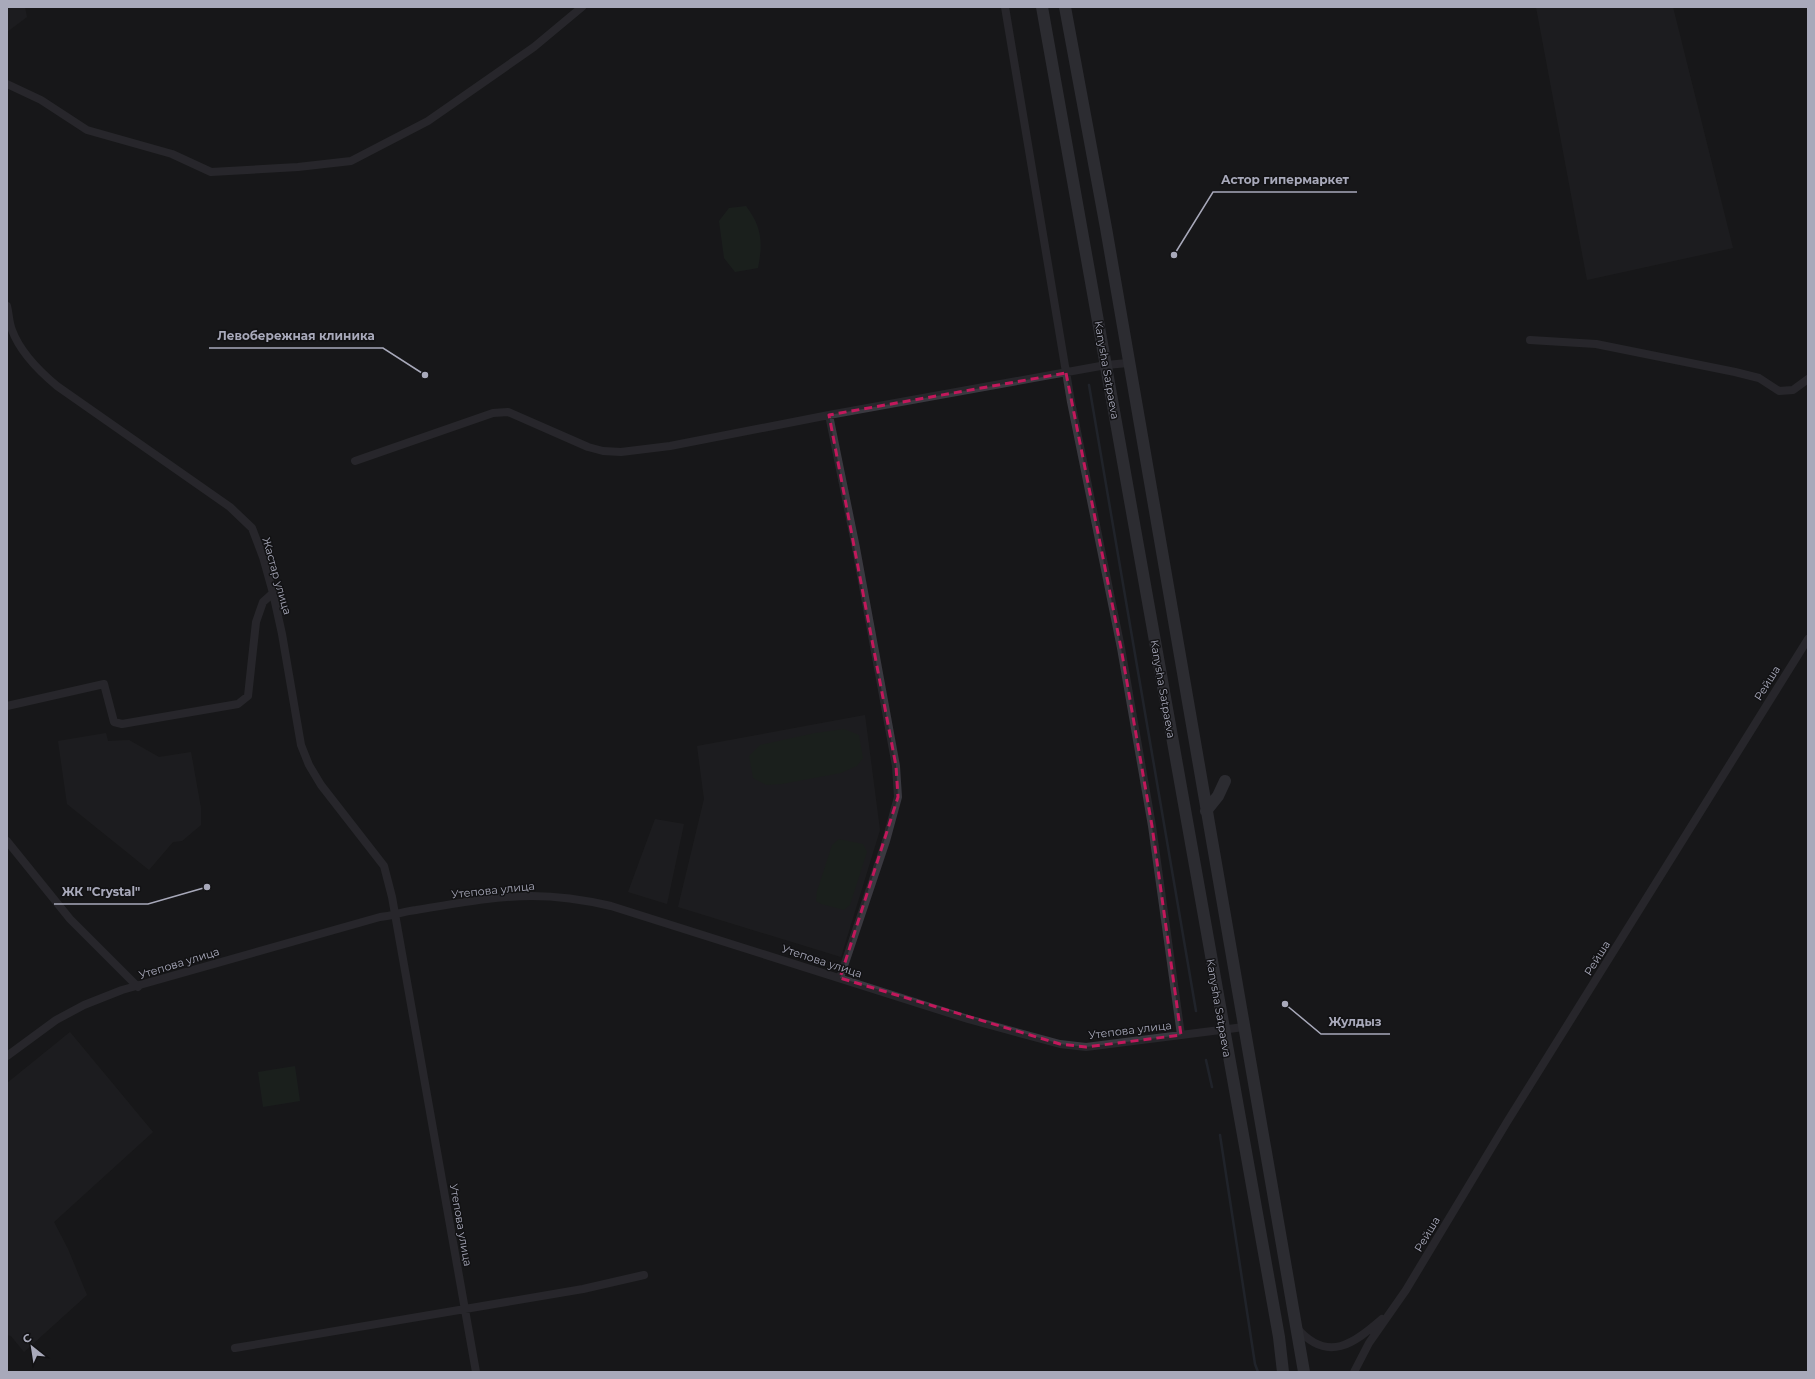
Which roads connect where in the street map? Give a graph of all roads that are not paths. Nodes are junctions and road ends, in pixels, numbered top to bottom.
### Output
1 (582, 7) edge
2 (1005, 7) edge
3 (1042, 7) edge
4 (1065, 7) edge
5 (7, 84) edge
6 (7, 306) edge
7 (1530, 340) dead end
8 (1128, 364) junction
9 (1106, 365) junction
10 (1066, 373) junction
11 (1808, 380) edge
12 (829, 415) junction
13 (355, 461) dead end
14 (273, 593) junction
15 (1808, 639) edge
16 (7, 706) edge
17 (1225, 781) dead end
18 (1206, 811) junction
19 (7, 841) edge
20 (395, 916) junction
21 (840, 978) junction
22 (138, 986) junction
23 (1244, 1027) junction
24 (1223, 1030) junction
25 (1181, 1035) junction
26 (7, 1056) edge
27 (644, 1275) dead end
28 (465, 1309) junction
29 (1390, 1312) junction
30 (1296, 1328) junction
31 (235, 1348) dead end
32 (1355, 1371) edge
33 (476, 1372) edge
34 (1283, 1372) edge
35 (1304, 1372) edge

1 - 5 street
2 - 10 street
3 - 9 main road, Kanysha Satpaeva
4 - 8 main road, Kanysha Satpaeva
6 - 14 street, Жастар улица
7 - 11 street
8 - 9 street
8 - 18 main road, Kanysha Satpaeva
9 - 10 street
9 - 24 main road, Kanysha Satpaeva
10 - 12 street
10 - 25 street
12 - 13 street
12 - 21 street
14 - 16 street
14 - 20 street, Жастар улица
15 - 29 street, Рейша
17 - 18 main road
18 - 23 main road, Kanysha Satpaeva
19 - 22 street
20 - 21 street, Утепова улица
20 - 22 street, Утепова улица
20 - 28 street, Утепова улица
21 - 25 street, Утепова улица
22 - 26 street, Утепова улица
23 - 24 street, Утепова улица
23 - 30 main road, Kanysha Satpaeva
24 - 25 street, Утепова улица
24 - 34 main road, Kanysha Satpaeva
27 - 28 street
28 - 31 street
28 - 33 street, Утепова улица
29 - 30 street
29 - 32 street
30 - 35 main road, Kanysha Satpaeva

